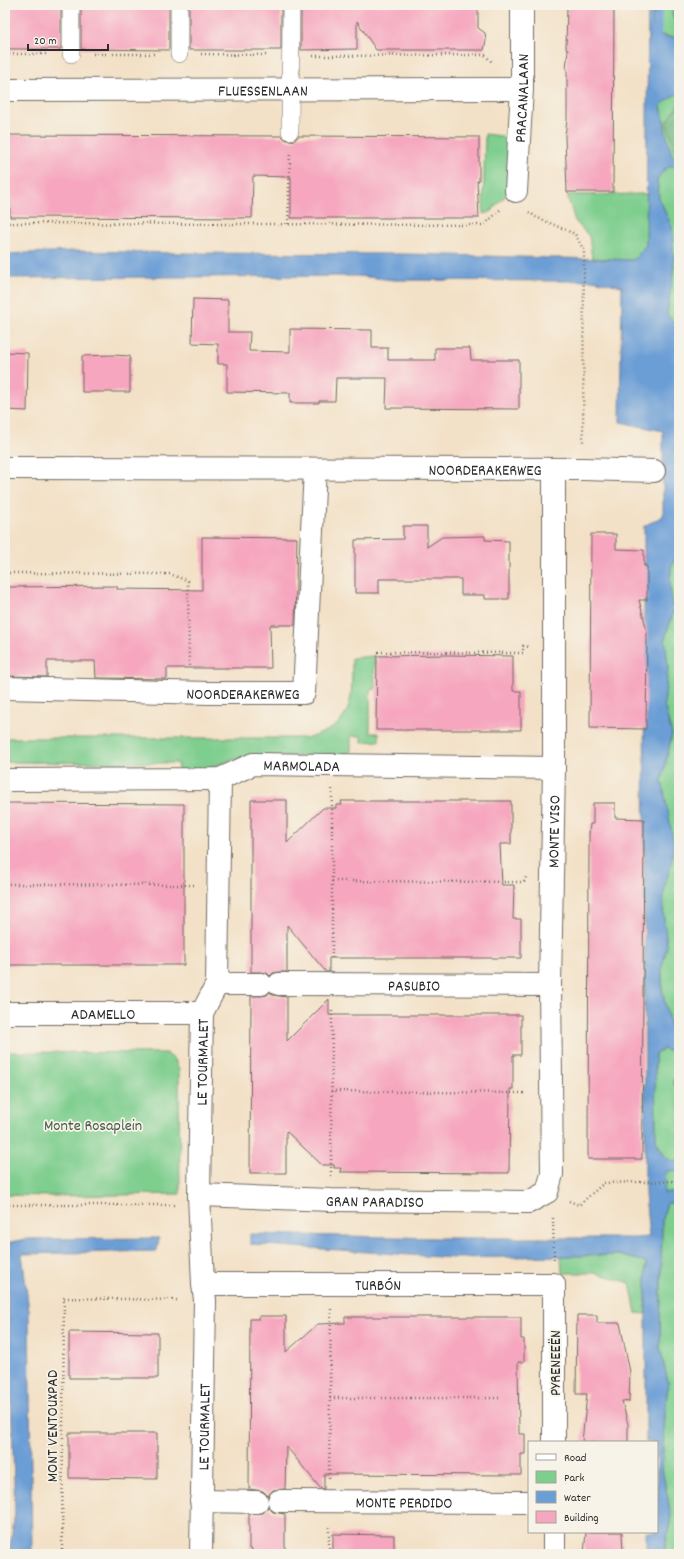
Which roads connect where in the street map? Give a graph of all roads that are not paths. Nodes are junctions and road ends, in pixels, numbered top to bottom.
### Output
1 (70, 5) edge
2 (179, 5) edge
3 (291, 5) edge
4 (522, 5) edge
5 (71, 54) dead end
6 (179, 54) dead end
7 (522, 89) junction
8 (5, 90) edge
9 (291, 90) junction
10 (290, 131) road end
11 (517, 192) road end
12 (5, 468) edge
13 (315, 469) junction
14 (554, 470) junction
15 (654, 471) dead end
16 (5, 688) edge
17 (554, 768) junction
18 (220, 779) junction
19 (5, 780) edge
20 (217, 984) junction
21 (550, 985) junction
22 (5, 1013) edge
23 (202, 1013) junction
24 (199, 1200) junction
25 (550, 1202) joint
26 (554, 1273) joint
27 (204, 1292) junction
28 (554, 1441) edge
29 (201, 1501) junction
30 (279, 1501) dead end
31 (257, 1502) dead end
32 (528, 1502) edge
33 (554, 1533) edge
34 (201, 1554) edge
35 (554, 1554) edge

1 - 5 street
2 - 6 street
3 - 9 street
4 - 7 street, PRACANALAAN
7 - 9 street, FLUESSENLAAN
7 - 11 street, PRACANALAAN
8 - 9 street, FLUESSENLAAN
9 - 10 street
12 - 13 street, NOORDERAKERWEG
13 - 14 street, NOORDERAKERWEG
13 - 16 street, NOORDERAKERWEG
14 - 15 street, NOORDERAKERWEG
14 - 17 street, MONTE VISO
17 - 18 street, MARMOLADA
17 - 21 street, MONTE VISO
18 - 19 street, MARMOLADA
18 - 20 street, LE TOURMALET
20 - 21 street, PASUBIO
20 - 23 street, LE TOURMALET
21 - 25 street, MONTE VISO
22 - 23 street, ADAMELLO
23 - 24 street, LE TOURMALET
24 - 25 street, GRAN PARADISO
24 - 27 street, LE TOURMALET
26 - 27 street, TURBÓN
26 - 28 street, PYRENEEËN
27 - 29 street, LE TOURMALET
29 - 31 street
29 - 34 street, LE TOURMALET
30 - 32 street, MONTE PERDIDO
33 - 35 street

